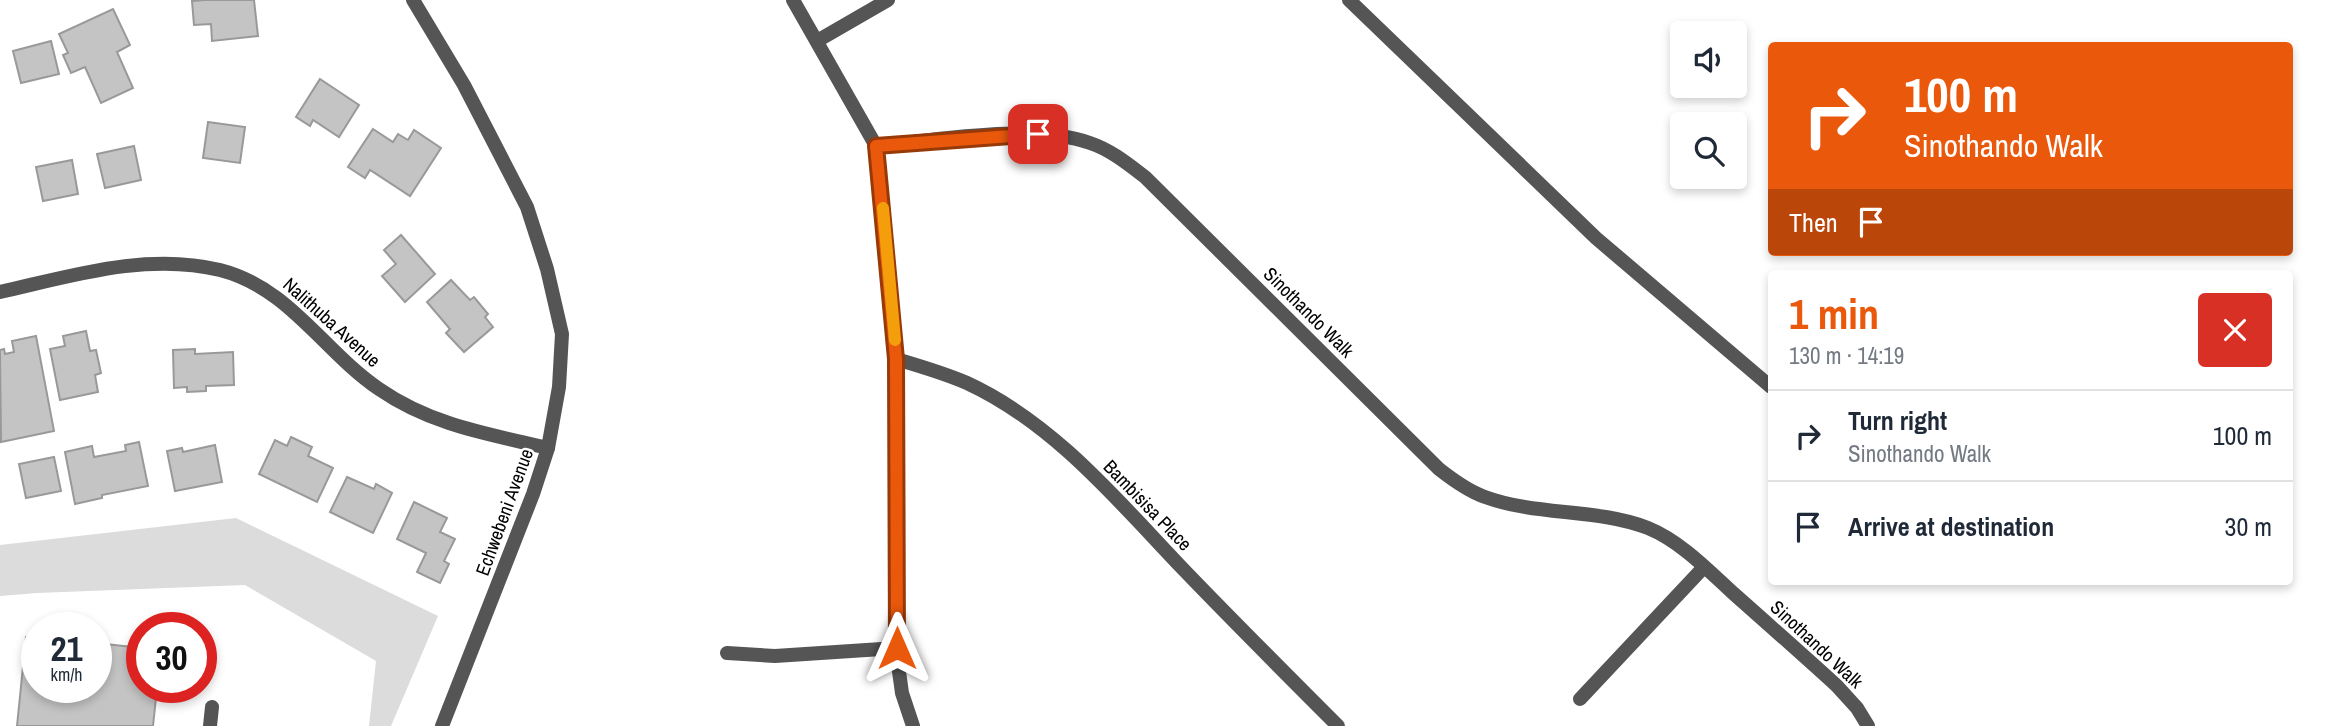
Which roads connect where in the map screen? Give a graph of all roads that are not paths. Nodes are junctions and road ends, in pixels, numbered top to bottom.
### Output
1 (413, 0) edge
2 (793, 0) edge
3 (888, 0) edge
4 (1349, 0) edge
5 (817, 41) junction
6 (876, 146) junction
7 (0, 292) edge
8 (896, 359) junction
9 (1768, 384) edge
10 (548, 448) junction
11 (1704, 567) junction
12 (897, 648) junction
13 (727, 653) dead end
14 (1580, 699) dead end
15 (212, 707) dead end
16 (210, 726) edge
17 (442, 726) edge
18 (912, 726) edge
19 (1338, 726) edge
20 (1868, 726) edge

1 - 10 street, Echwebeni Avenue
2 - 5 street
3 - 5 street
4 - 9 street
5 - 6 street
6 - 8 street
6 - 11 street, Sinothando Walk
7 - 10 street, Nalithuba Avenue
8 - 12 street
8 - 19 street, Bambisisa Place
10 - 17 street, Echwebeni Avenue
11 - 14 street
11 - 20 street, Sinothando Walk
12 - 13 street
12 - 18 street
15 - 16 street

